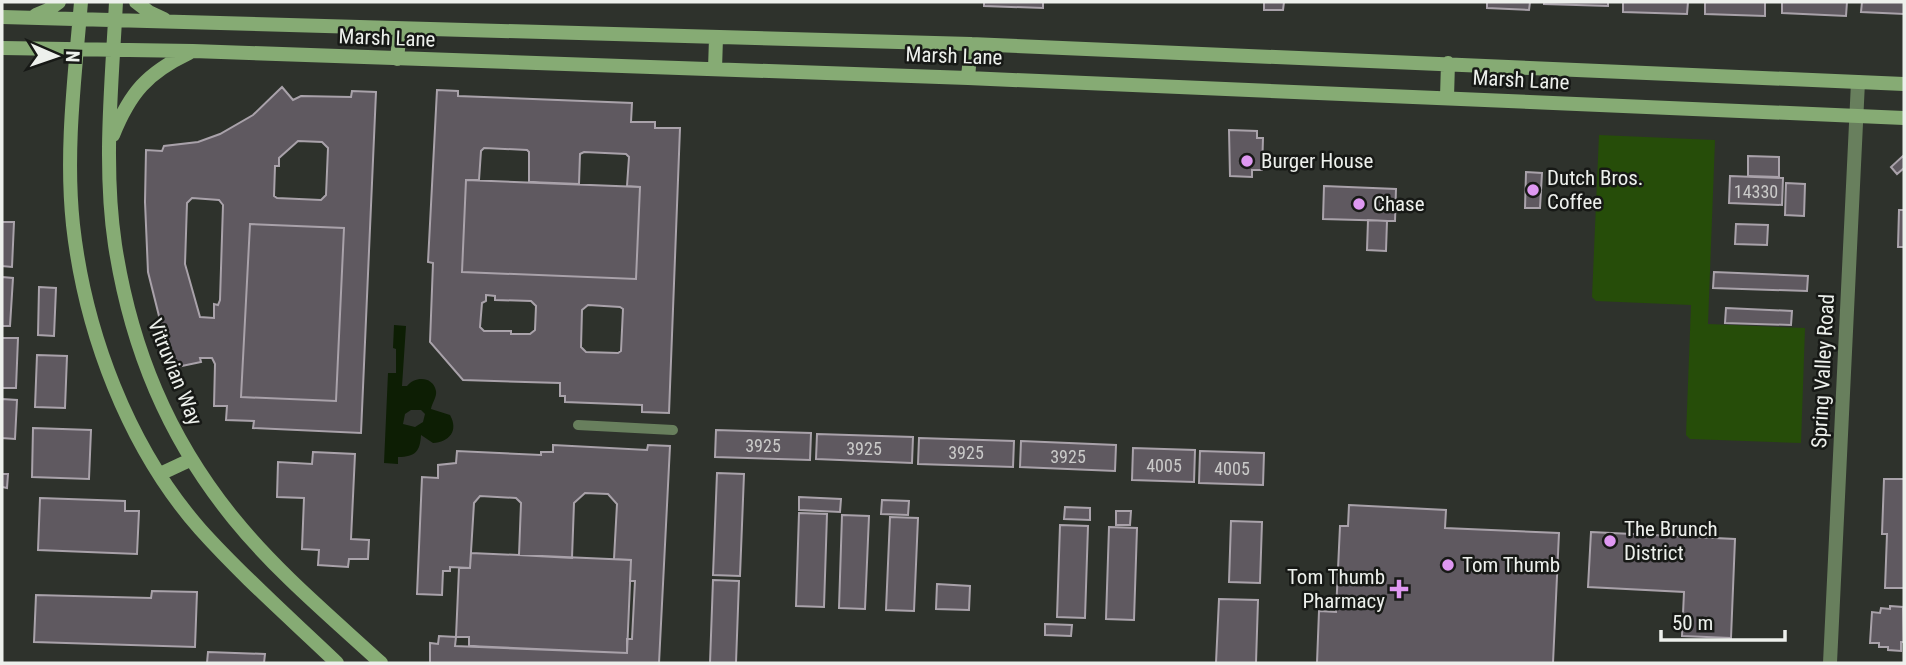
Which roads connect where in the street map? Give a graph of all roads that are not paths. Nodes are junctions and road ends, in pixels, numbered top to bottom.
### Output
1 (59, 2) edge
2 (81, 2) edge
3 (116, 2) edge
4 (136, 2) edge
5 (2, 17) edge
6 (30, 17) junction
7 (79, 18) junction
8 (115, 19) junction
9 (169, 21) junction
10 (400, 30) junction
11 (716, 38) junction
12 (971, 44) junction
13 (2, 48) edge
14 (77, 48) junction
15 (114, 49) junction
16 (194, 51) junction
17 (397, 59) junction
18 (1448, 63) junction
19 (715, 69) junction
20 (968, 78) junction
21 (1858, 82) junction
22 (1904, 84) edge
23 (1447, 97) junction
24 (1856, 117) junction
25 (1904, 118) edge
26 (110, 143) junction
27 (578, 425) dead end
28 (673, 430) dead end
29 (190, 460) junction
30 (160, 474) junction
31 (337, 663) edge
32 (381, 663) edge
33 (1830, 663) edge

1 - 6 main road
2 - 7 main road
3 - 8 main road, Vitruvian Way
4 - 9 main road
5 - 6 main road, Marsh Lane
6 - 7 main road, Marsh Lane
7 - 8 main road, Marsh Lane
7 - 14 main road
8 - 9 main road, Marsh Lane
8 - 15 main road, Vitruvian Way
9 - 10 main road, Marsh Lane
10 - 11 main road, Marsh Lane
10 - 17 main road
11 - 12 main road, Marsh Lane
11 - 19 main road
12 - 18 main road, Marsh Lane
12 - 20 main road
13 - 14 main road, Marsh Lane
14 - 15 main road, Marsh Lane
14 - 30 main road
15 - 16 main road, Marsh Lane
15 - 26 main road, Vitruvian Way
16 - 17 main road, Marsh Lane
16 - 26 main road
17 - 19 main road, Marsh Lane
18 - 21 main road, Marsh Lane
18 - 23 main road
19 - 20 main road, Marsh Lane
20 - 23 main road, Marsh Lane
21 - 22 main road, Marsh Lane
21 - 24 street, Spring Valley Road
23 - 24 main road, Marsh Lane
24 - 25 main road, Marsh Lane
24 - 33 street, Spring Valley Road
26 - 29 main road, Vitruvian Way
27 - 28 street
29 - 30 main road
29 - 32 main road, Vitruvian Way
30 - 31 main road

